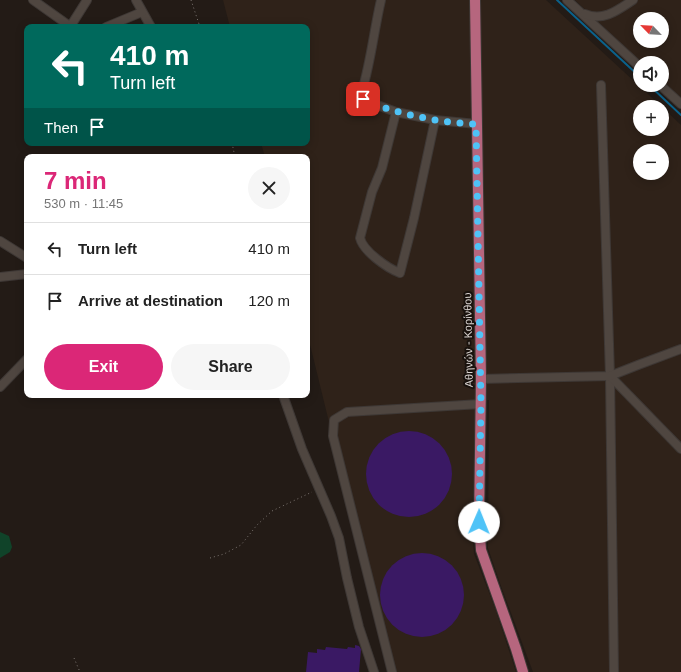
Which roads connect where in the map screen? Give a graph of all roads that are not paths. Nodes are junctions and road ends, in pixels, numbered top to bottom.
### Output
1 (33, 0) edge
2 (87, 0) edge
3 (136, 0) edge
4 (381, 0) edge
5 (474, 0) edge
6 (567, 0) edge
7 (633, 0) edge
8 (142, 12) junction
9 (580, 12) junction
10 (66, 24) edge
11 (72, 24) edge
12 (113, 24) edge
13 (149, 24) edge
14 (633, 60) edge
15 (601, 85) dead end
16 (668, 92) edge
17 (681, 104) edge
18 (396, 112) junction
19 (434, 120) junction
20 (476, 124) junction
21 (0, 241) edge
22 (24, 256) edge
23 (24, 274) edge
24 (0, 277) edge
25 (681, 349) edge
26 (24, 362) edge
27 (610, 376) junction
28 (481, 379) junction
29 (0, 387) edge
30 (284, 398) edge
31 (481, 404) junction
32 (681, 449) edge
33 (374, 672) edge
34 (392, 672) edge
35 (523, 672) edge
36 (614, 672) edge

1 - 10 street
2 - 11 street
3 - 8 street
4 - 18 street
5 - 20 main road, Αθηνών - Κορίνθου
6 - 9 street
7 - 9 street
8 - 12 street
8 - 13 street
9 - 14 street
15 - 27 street
16 - 17 street
18 - 19 street
18 - 19 street
19 - 20 street
20 - 28 main road, Αθηνών - Κορίνθου
21 - 22 street
23 - 24 street
25 - 27 street
26 - 29 street
27 - 28 street
27 - 32 street
27 - 36 street
28 - 31 main road, Αθηνών - Κορίνθου
30 - 33 street
31 - 34 street
31 - 35 main road, Αθηνών - Κορίνθου

